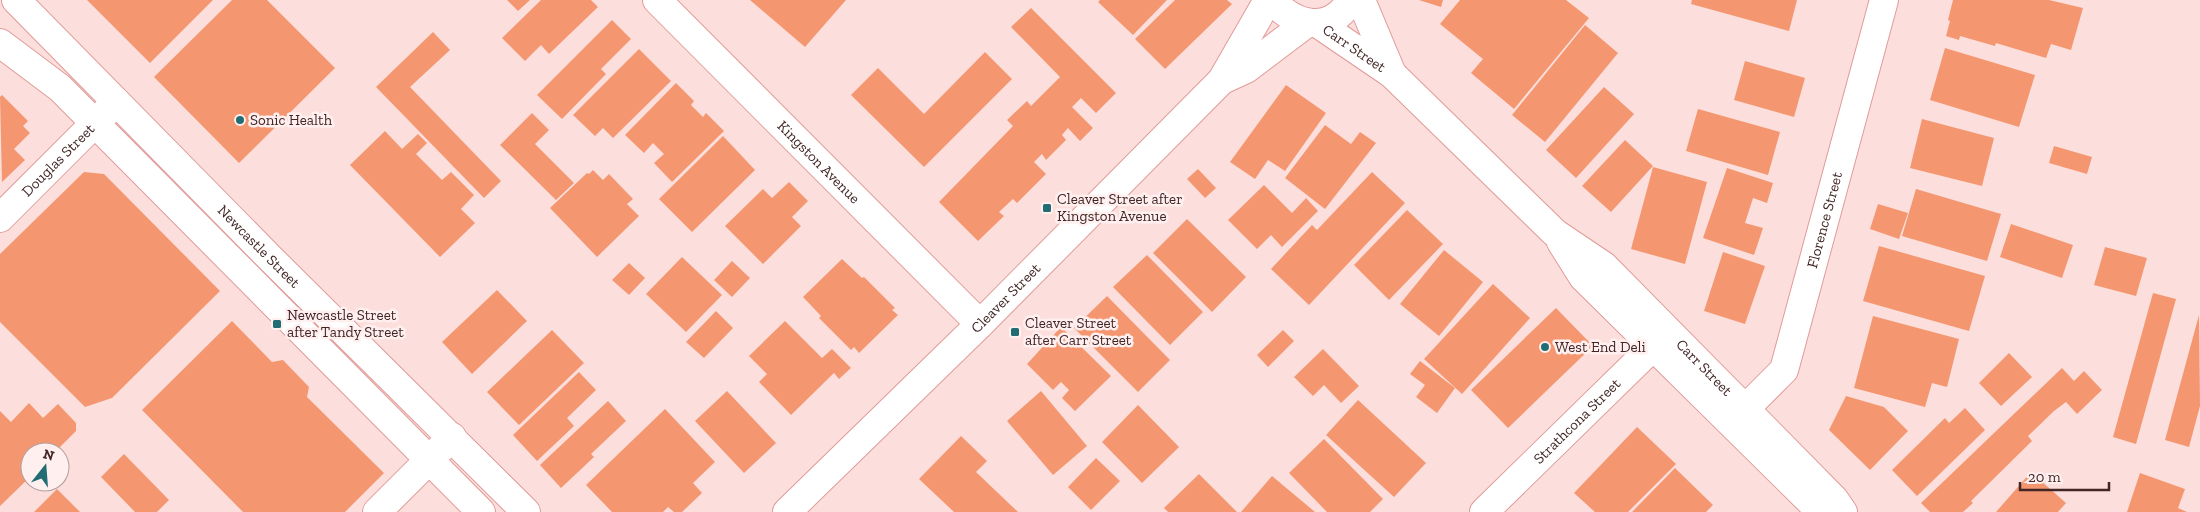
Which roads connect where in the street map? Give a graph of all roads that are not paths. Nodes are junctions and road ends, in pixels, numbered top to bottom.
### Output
1 (16, 0) edge
2 (657, 0) edge
3 (1270, 0) edge
4 (1351, 0) edge
5 (1361, 0) edge
6 (1884, 0) edge
7 (1312, 23) junction
8 (0, 43) edge
9 (1392, 74) junction
10 (1222, 80) junction
11 (116, 102) junction
12 (95, 123) junction
13 (0, 218) edge
14 (980, 324) junction
15 (1661, 338) junction
16 (1739, 415) junction
17 (452, 437) junction
18 (430, 459) junction
19 (377, 512) edge
20 (481, 512) edge
21 (526, 512) edge
22 (787, 512) edge
23 (1484, 512) edge
24 (1822, 512) edge
25 (1844, 512) edge

1 - 11 street, Newcastle Street
2 - 14 street, Kingston Avenue
3 - 7 street, Carr Street
3 - 10 street
4 - 7 street
5 - 9 street, Carr Street
6 - 16 street, Florence Street
7 - 9 street, Carr Street
7 - 10 street
8 - 12 street, Newcastle Street
9 - 15 street, Carr Street
10 - 14 street, Cleaver Street
11 - 12 street, Douglas Street
11 - 17 street, Newcastle Street
12 - 13 street, Douglas Street
12 - 18 street, Newcastle Street
14 - 22 street, Cleaver Street
15 - 16 street, Carr Street
15 - 23 street, Strathcona Street
16 - 24 street, Carr Street
16 - 25 street, Carr Street
17 - 18 street
17 - 21 street, Newcastle Street
18 - 19 street
18 - 20 street, Newcastle Street

